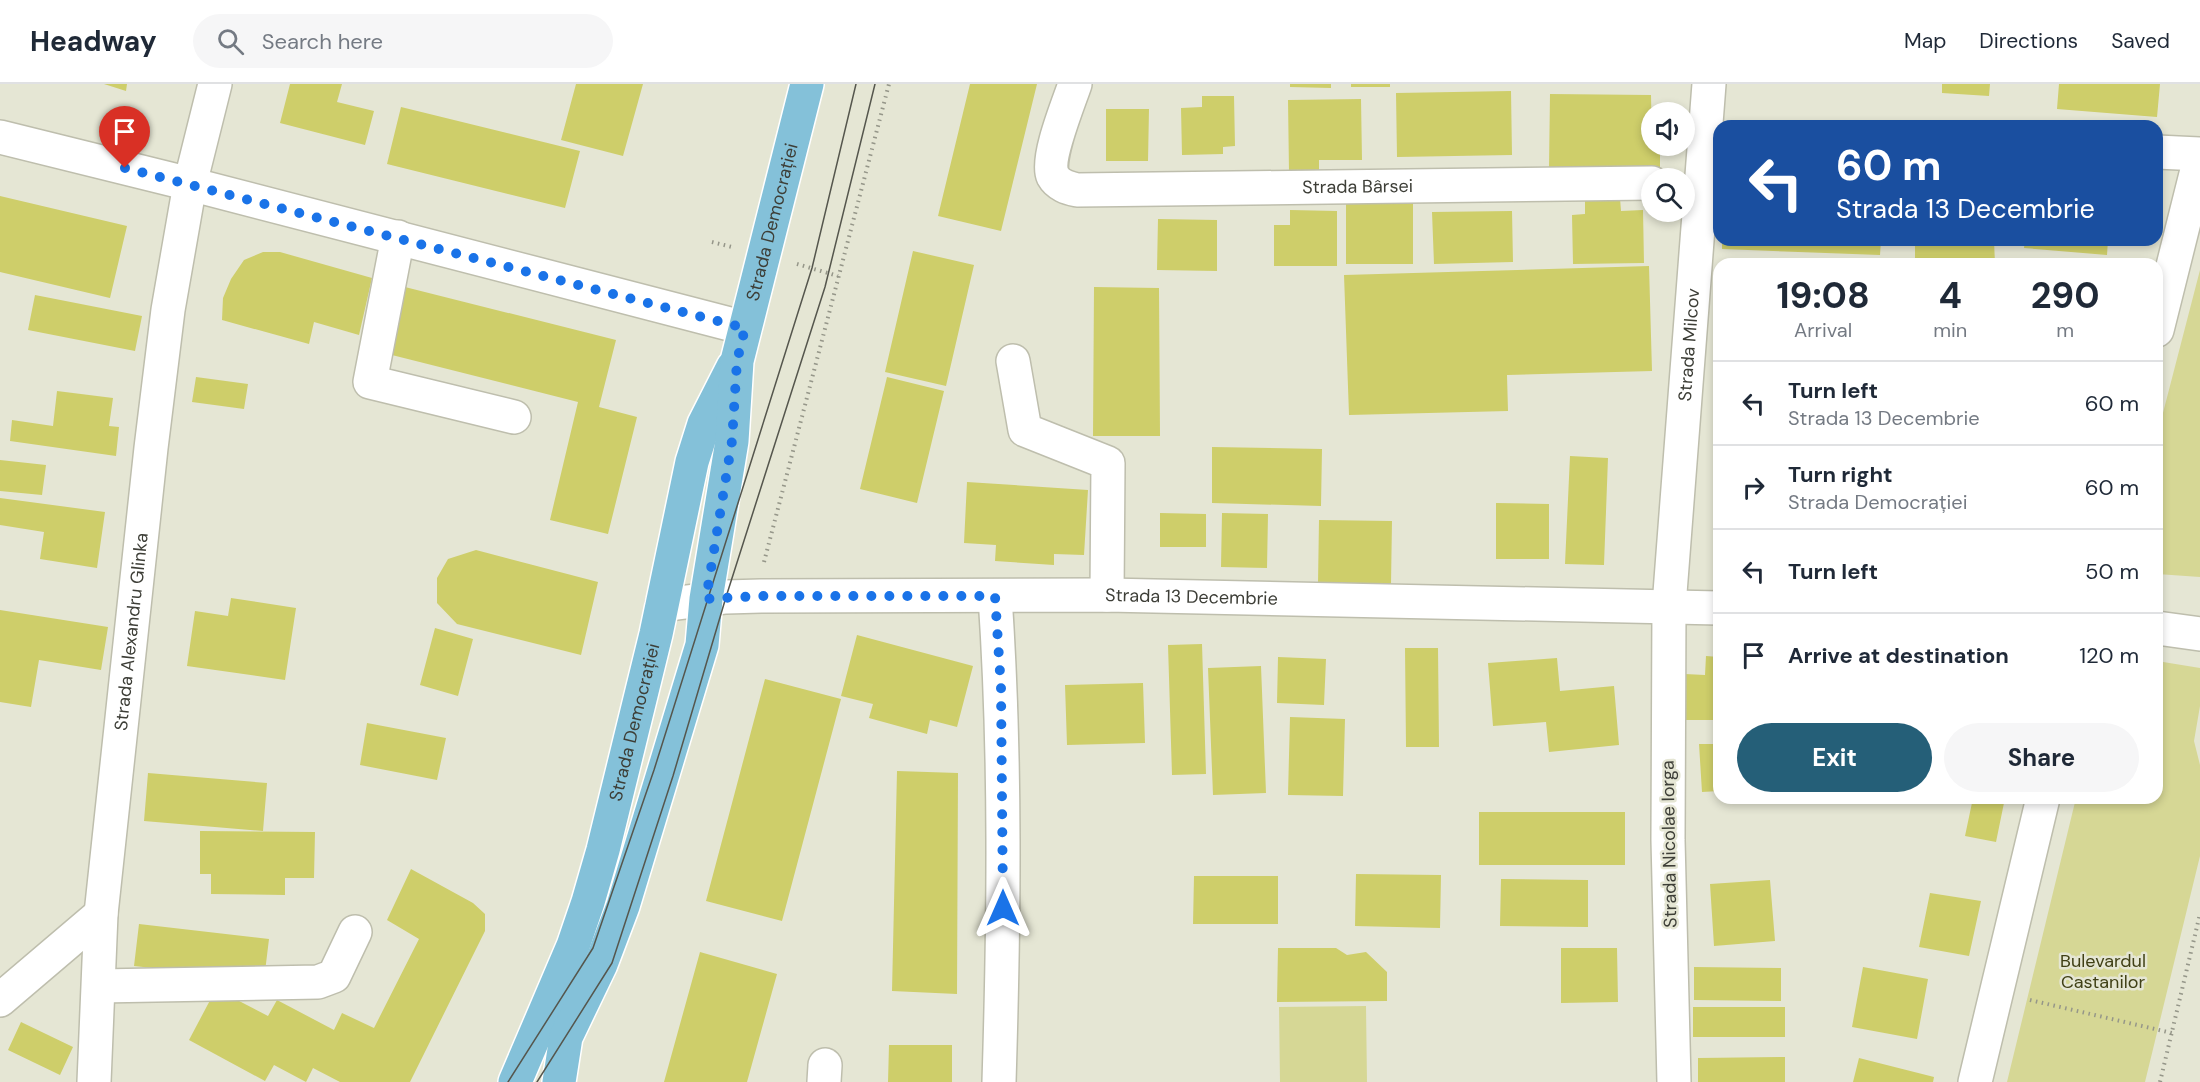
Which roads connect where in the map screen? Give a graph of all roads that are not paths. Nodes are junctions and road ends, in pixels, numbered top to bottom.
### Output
1 (215, 84) edge
2 (807, 84) edge
3 (1075, 84) edge
4 (1709, 84) edge
5 (1713, 133) edge
6 (0, 138) edge
7 (2163, 153) edge
8 (2200, 156) edge
9 (1695, 180) edge
10 (1641, 183) edge
11 (190, 184) junction
12 (1692, 222) edge
13 (398, 237) junction
14 (2163, 306) edge
15 (745, 328) junction
16 (737, 361) junction
17 (1013, 361) dead end
18 (514, 417) dead end
19 (1107, 595) junction
20 (995, 596) junction
21 (706, 599) junction
22 (662, 605) junction
23 (1669, 606) junction
24 (1713, 608) edge
25 (2163, 629) edge
26 (2200, 634) edge
27 (2042, 804) edge
28 (101, 914) junction
29 (355, 932) dead end
30 (99, 986) junction
31 (0, 1000) edge
32 (566, 1037) junction
33 (94, 1082) edge
34 (515, 1082) edge
35 (531, 1082) edge
36 (559, 1082) edge
37 (999, 1082) edge
38 (1674, 1082) edge
39 (1975, 1082) edge

1 - 11 street, Strada Alexandru Glinka
2 - 15 main road, Strada Democrației
3 - 10 street, Strada Bârsei
4 - 5 street, Strada Milcov
5 - 9 street, Strada Milcov
6 - 11 street
7 - 8 street
8 - 14 street
11 - 13 street
11 - 28 street, Strada Alexandru Glinka
12 - 23 street, Strada Milcov
13 - 15 street
13 - 18 street
15 - 16 main road, Strada Democrației
16 - 21 main road, Strada Democrației
16 - 22 main road, Strada Democrației
17 - 19 street
19 - 20 street, Strada 13 Decembrie
19 - 23 street, Strada 13 Decembrie
20 - 21 street, Strada 13 Decembrie
20 - 37 street
21 - 22 street, Strada 13 Decembrie
21 - 32 main road, Strada Democrației
22 - 34 main road, Strada Democrației
23 - 24 street, Strada 13 Decembrie
23 - 38 street, Strada Nicolae Iorga
25 - 26 street
27 - 39 street
28 - 30 street, Strada Alexandru Glinka
28 - 31 street
29 - 30 street
30 - 33 street, Strada Alexandru Glinka
32 - 35 main road
32 - 36 main road, Strada Democrației

